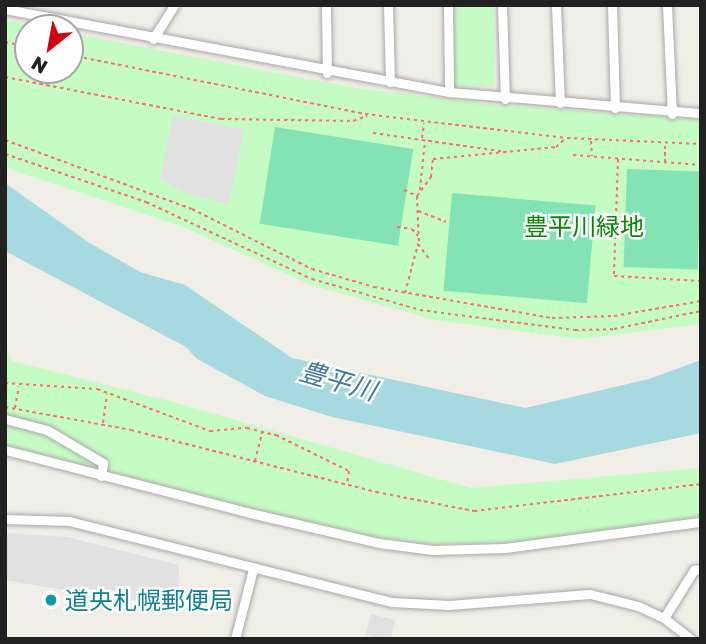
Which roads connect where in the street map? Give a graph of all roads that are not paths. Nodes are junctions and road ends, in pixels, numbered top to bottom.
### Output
1 (174, 5) edge
2 (326, 5) edge
3 (388, 5) edge
4 (448, 5) edge
5 (502, 5) edge
6 (556, 5) edge
7 (612, 5) edge
8 (667, 5) edge
9 (5, 9) edge
10 (24, 9) edge
11 (153, 39) junction
12 (327, 72) junction
13 (390, 82) junction
14 (449, 92) junction
15 (505, 99) junction
16 (560, 103) junction
17 (615, 108) junction
18 (701, 113) edge
19 (672, 114) junction
20 (5, 419) edge
21 (5, 450) edge
22 (101, 476) junction
23 (5, 519) edge
24 (701, 523) edge
25 (253, 569) junction
26 (701, 569) edge
27 (664, 618) junction
28 (235, 639) edge
29 (691, 639) edge

1 - 11 street
2 - 12 street
3 - 13 street
4 - 14 street
5 - 15 street
6 - 16 street
7 - 17 street
8 - 19 street
9 - 10 street
10 - 11 street
11 - 12 street
12 - 13 street
13 - 14 street
14 - 15 street
15 - 16 street
16 - 17 street
17 - 19 street
18 - 19 street
20 - 22 street
21 - 22 street
22 - 24 street
23 - 25 street
25 - 27 street
25 - 28 street
26 - 27 street
27 - 29 street

